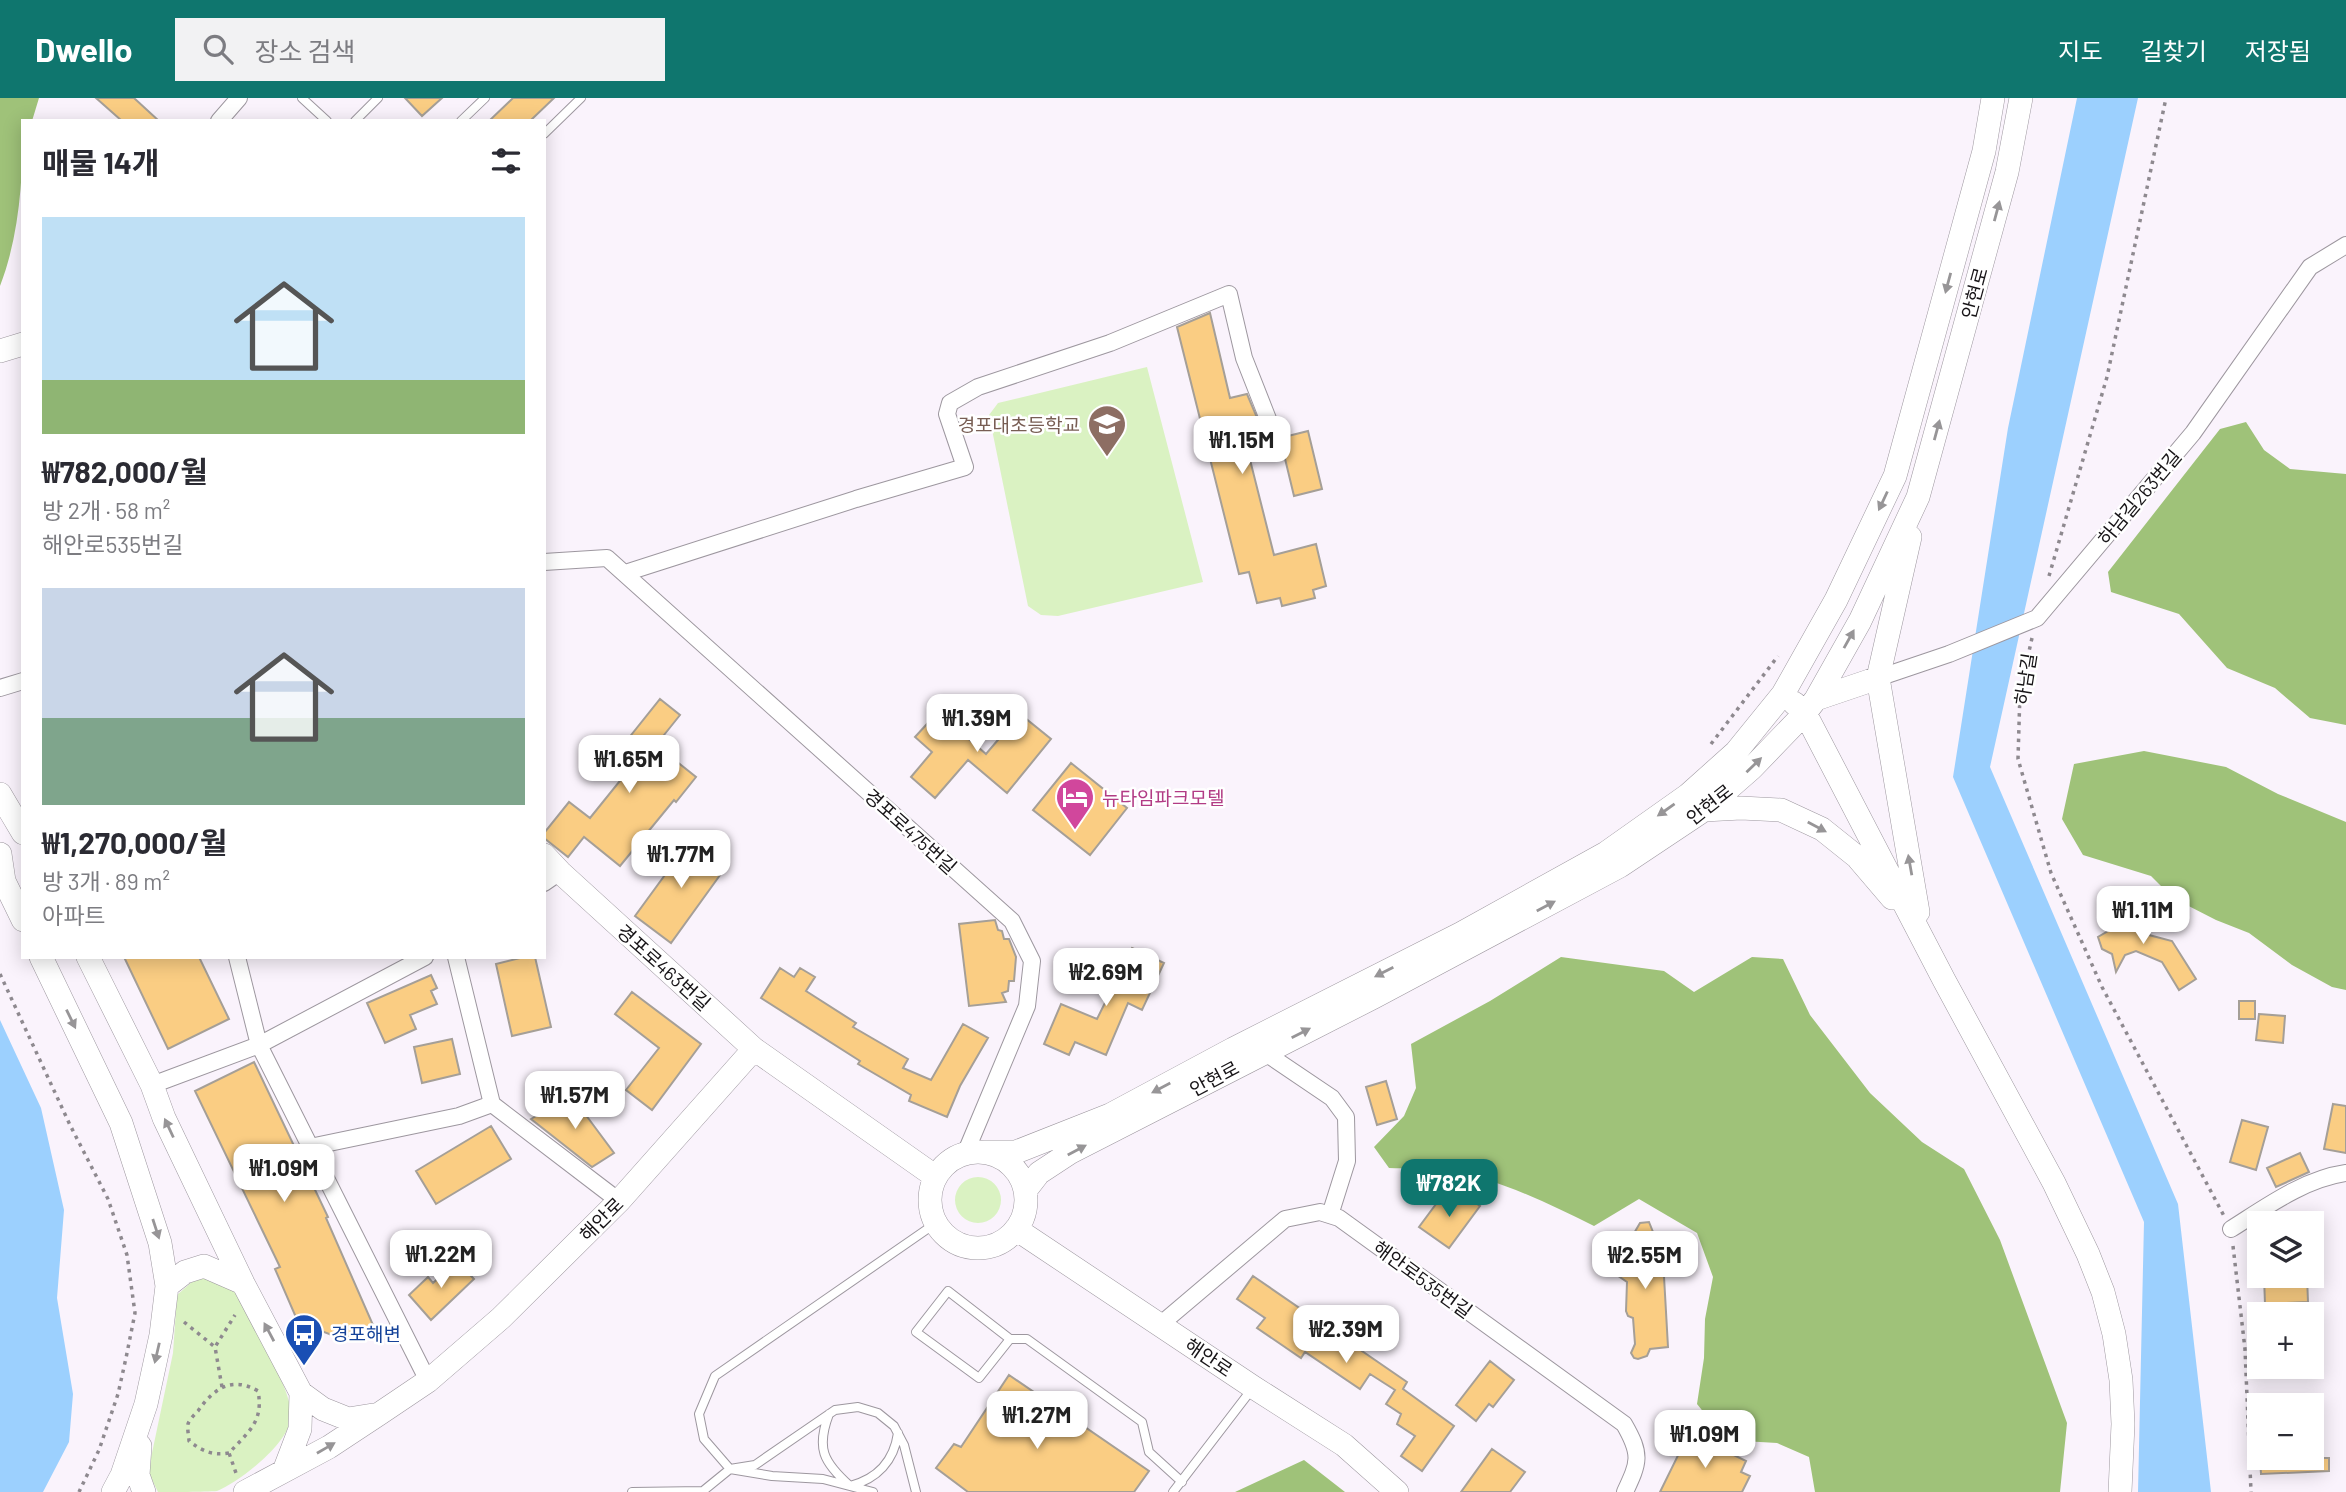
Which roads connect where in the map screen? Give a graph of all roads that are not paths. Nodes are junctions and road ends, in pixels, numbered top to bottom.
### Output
1 (239, 98) edge
2 (302, 98) edge
3 (378, 98) edge
4 (485, 98) edge
5 (582, 98) edge
6 (1993, 98) edge
7 (2021, 98) edge
8 (221, 119) edge
9 (325, 119) edge
10 (357, 119) edge
11 (463, 119) edge
12 (546, 132) edge
13 (2346, 245) edge
14 (21, 345) edge
15 (0, 351) edge
16 (1268, 419) dead end
17 (1920, 490) junction
18 (546, 562) edge
19 (625, 573) junction
20 (1878, 678) junction
21 (21, 682) edge
22 (0, 688) edge
23 (1783, 694) junction
24 (1810, 706) junction
25 (0, 794) edge
26 (1704, 810) junction
27 (21, 830) edge
28 (0, 854) edge
29 (546, 860) edge
30 (552, 877) edge
31 (21, 916) edge
32 (1921, 932) junction
33 (42, 959) edge
34 (89, 959) edge
35 (238, 959) edge
36 (421, 959) edge
37 (456, 959) edge
38 (259, 1045) junction
39 (754, 1049) junction
40 (1264, 1052) junction
41 (152, 1085) junction
42 (492, 1104) junction
43 (310, 1147) junction
44 (974, 1153) junction
45 (2346, 1174) edge
46 (936, 1177) junction
47 (1025, 1191) junction
48 (620, 1201) junction
49 (1330, 1215) junction
50 (936, 1223) junction
51 (1016, 1229) junction
52 (2231, 1229) road end
53 (243, 1283) junction
54 (167, 1286) junction
55 (1161, 1324) junction
56 (1010, 1339) junction
57 (428, 1381) junction
58 (1254, 1387) junction
59 (301, 1393) junction
60 (146, 1404) junction
61 (379, 1414) junction
62 (829, 1414) junction
63 (898, 1433) junction
64 (730, 1469) junction
65 (284, 1471) junction
66 (1182, 1482) junction
67 (241, 1485) edge
68 (850, 1486) junction
69 (113, 1492) edge
70 (144, 1492) edge
71 (632, 1492) edge
72 (873, 1492) edge
73 (916, 1492) edge
74 (1173, 1492) edge
75 (1397, 1492) edge
76 (1625, 1492) edge
77 (2120, 1492) edge

1 - 8 street
2 - 9 lane
3 - 10 lane
4 - 11 lane
5 - 12 lane
6 -> 23 street, 안현로
17 -> 7 street, 안현로
13 - 20 street, 하남길263번길
14 - 15 street
16 - 19 street
17 - 20 street
24 -> 17 street, 안현로
18 - 19 street, 경포로475번길
19 - 44 street, 경포로475번길
20 - 24 street
32 -> 20 street
21 - 22 street
23 - 24 street
23 -> 44 street, 안현로
26 -> 24 street, 안현로
24 - 32 street
25 - 27 street
26 -> 32 street
40 -> 26 street, 안현로
28 - 31 street
29 - 30 street, 경포로463번길
30 - 39 street, 경포로463번길
32 - 77 street
33 -> 54 street
34 - 41 street
35 - 38 street
36 - 38 street
37 - 42 street
38 - 41 street
38 - 43 street
39 - 46 street
39 - 48 street, 해안로
47 -> 40 street, 안현로
40 - 49 street
53 -> 41 street
42 - 43 street
42 - 48 street
43 - 57 street
44 - 46 street
44 - 47 street
45 - 52 street
46 - 50 street
47 - 51 street
48 - 57 street, 해안로
49 - 55 street
49 - 76 street, 해안로535번길
50 - 51 street
50 - 64 lane
51 - 55 street, 해안로
53 - 54 street
59 -> 53 street
54 -> 60 street
55 - 58 street, 해안로
56 - 56 lane
56 - 66 lane
57 - 61 street, 해안로
58 - 66 lane
58 - 75 street, 해안로
59 - 61 street
59 - 65 street
60 - 69 street
60 - 70 street
65 -> 61 street, 해안로
62 - 63 lane
62 - 64 lane
62 - 68 lane
63 - 68 lane
63 - 73 lane
64 - 68 lane
64 - 71 lane
65 - 67 street, 해안로
66 - 74 lane
68 - 72 lane

